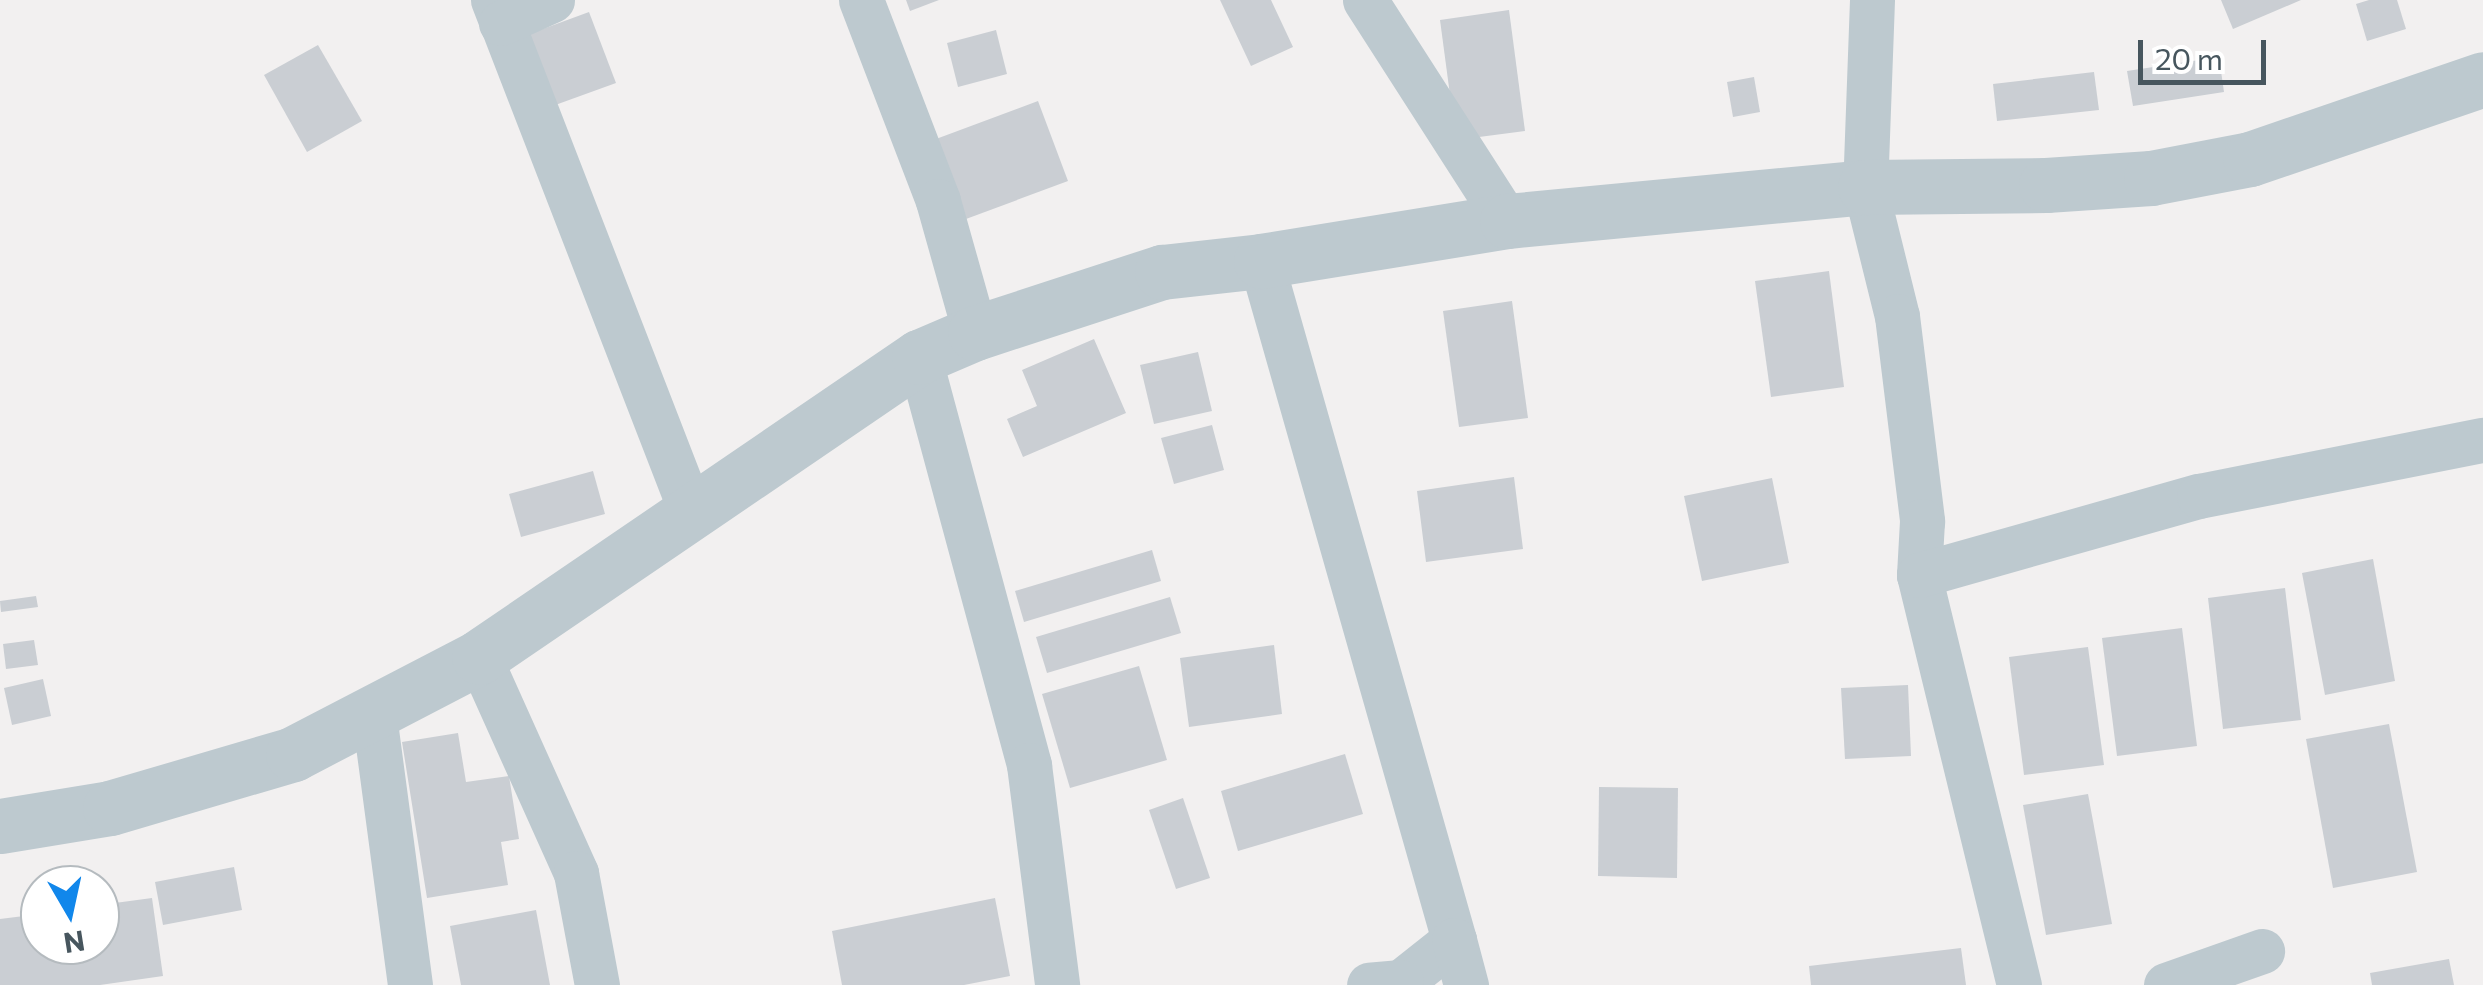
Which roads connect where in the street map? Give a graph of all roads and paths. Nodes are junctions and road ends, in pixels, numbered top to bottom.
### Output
1 (552, 0) edge
2 (861, 0) edge
3 (1364, 0) edge
4 (1872, 0) edge
5 (497, 11) edge
6 (2483, 79) edge
7 (1865, 188) junction
8 (1507, 221) junction
9 (1262, 261) junction
10 (975, 333) junction
11 (919, 357) junction
12 (2483, 440) edge
13 (690, 509) junction
14 (1918, 575) junction
15 (479, 657) junction
16 (374, 716) junction
17 (0, 826) edge
18 (1454, 940) junction
19 (2262, 951) dead end
20 (410, 985) edge
21 (598, 985) edge
22 (1057, 985) edge
23 (1369, 985) edge
24 (1466, 985) edge
25 (2020, 985) edge
26 (2166, 985) edge

1 - 5 street
2 - 10 street
3 - 8 street
4 - 7 street
5 - 13 street
6 - 7 street
7 - 8 street
7 - 14 street
8 - 9 street
9 - 10 street
9 - 18 street
10 - 11 street
11 - 13 street
11 - 22 street
12 - 14 street
13 - 15 street
14 - 25 street
15 - 16 street
15 - 21 street
16 - 17 street
16 - 20 street
18 - 23 street
18 - 24 street
19 - 26 street

